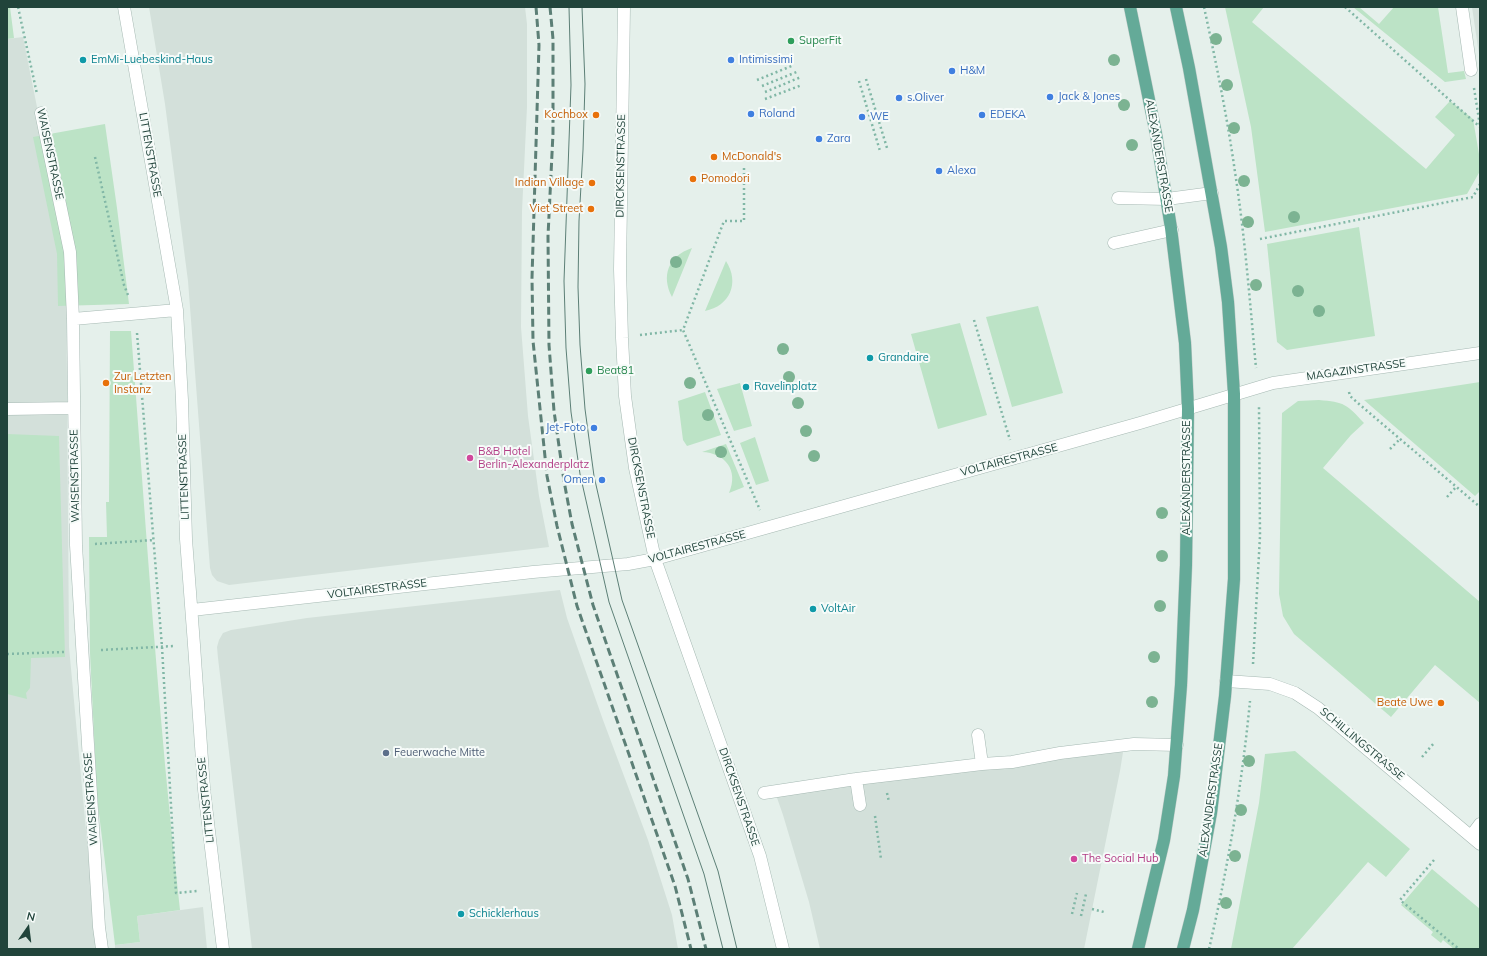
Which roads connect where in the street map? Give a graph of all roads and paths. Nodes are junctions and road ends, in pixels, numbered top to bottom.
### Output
1 (18, 7) edge
2 (124, 7) edge
3 (624, 7) edge
4 (1130, 7) edge
5 (1176, 7) edge
6 (1204, 7) edge
7 (1345, 7) edge
8 (1462, 7) edge
9 (794, 66) dead end
10 (1471, 70) joint
11 (798, 71) dead end
12 (801, 77) dead end
13 (866, 79) dead end
14 (758, 80) dead end
15 (859, 81) dead end
16 (802, 85) dead end
17 (762, 86) dead end
18 (765, 92) dead end
19 (765, 99) dead end
20 (41, 113) joint
21 (1480, 127) edge
22 (887, 148) dead end
23 (880, 151) dead end
24 (95, 157) dead end
25 (744, 168) dead end
26 (1480, 184) edge
27 (1212, 193) junction
28 (1118, 198) dead end
29 (1167, 199) junction
30 (1172, 230) junction
31 (1260, 238) dead end
32 (1114, 243) dead end
33 (177, 310) junction
34 (136, 313) junction
35 (73, 319) junction
36 (974, 320) dead end
37 (1253, 329) dead end
38 (683, 330) junction
39 (622, 338) junction
40 (1480, 353) edge
41 (1345, 372) junction
42 (1234, 394) junction
43 (74, 408) junction
44 (7, 409) edge
45 (1188, 409) junction
46 (1400, 439) junction
47 (1390, 450) dead end
48 (1015, 458) junction
49 (1456, 487) junction
50 (1447, 497) dead end
51 (1480, 507) edge
52 (767, 527) junction
53 (154, 540) junction
54 (76, 545) junction
55 (655, 559) junction
56 (192, 610) junction
57 (194, 645) junction
58 (162, 647) junction
59 (82, 652) junction
60 (7, 654) edge
61 (1226, 681) junction
62 (978, 735) dead end
63 (1434, 743) dead end
64 (1177, 745) junction
65 (1422, 756) dead end
66 (982, 764) junction
67 (856, 779) junction
68 (764, 794) dead end
69 (860, 805) dead end
70 (875, 810) dead end
71 (1480, 824) edge
72 (1475, 840) edge
73 (881, 859) dead end
74 (1434, 860) dead end
75 (216, 889) junction
76 (1077, 892) dead end
77 (1086, 894) dead end
78 (1092, 909) dead end
79 (1104, 912) dead end
80 (1072, 914) dead end
81 (1081, 916) dead end
82 (102, 949) edge
83 (223, 949) edge
84 (783, 949) edge
85 (1138, 949) edge
86 (1183, 949) edge
87 (1459, 949) edge

1 - 20 path, WAISENSTRASSE
2 - 33 street, LITTENSTRASSE
3 - 39 street, DIRCKSENSTRASSE
4 - 29 main road, ALEXANDERSTRASSE
5 - 27 main road, ALEXANDERSTRASSE
6 - 37 path
7 - 21 path
8 - 10 street
9 - 14 path
10 - 21 path
11 - 17 path
12 - 18 path
13 - 22 path
15 - 23 path
16 - 19 path
20 - 35 street, WAISENSTRASSE
24 - 34 path
25 - 38 path
26 - 31 path
27 - 29 street
27 - 42 main road, ALEXANDERSTRASSE
28 - 29 street
29 - 30 main road, ALEXANDERSTRASSE
30 - 32 street
30 - 45 main road, ALEXANDERSTRASSE
33 - 34 street
33 - 56 street, LITTENSTRASSE
34 - 35 street
34 - 53 path
35 - 43 street, WAISENSTRASSE
36 - 48 path
38 - 39 path
38 - 52 path
39 - 55 street, DIRCKSENSTRASSE
40 - 41 street, MAGAZINSTRASSE
41 - 42 street, MAGAZINSTRASSE
41 - 46 path
42 - 45 street, MAGAZINSTRASSE
42 - 61 main road, ALEXANDERSTRASSE
43 - 44 street
43 - 54 street, WAISENSTRASSE
45 - 48 street, VOLTAIRESTRASSE
45 - 64 main road, ALEXANDERSTRASSE
46 - 47 path
46 - 49 path
48 - 52 street, VOLTAIRESTRASSE
49 - 50 path
49 - 51 path
52 - 55 street, VOLTAIRESTRASSE
53 - 54 path
53 - 58 path
54 - 59 street, WAISENSTRASSE
55 - 56 street, VOLTAIRESTRASSE
55 - 84 street, DIRCKSENSTRASSE
56 - 57 street, LITTENSTRASSE
57 - 58 path
57 - 75 street, LITTENSTRASSE
58 - 59 path
58 - 75 path
59 - 60 path
59 - 82 street, WAISENSTRASSE
61 - 72 street, SCHILLINGSTRASSE
61 - 86 main road, ALEXANDERSTRASSE
62 - 66 street
63 - 65 path
64 - 66 street
64 - 85 main road, ALEXANDERSTRASSE
66 - 67 street
67 - 68 street
67 - 69 street
70 - 73 path
71 - 72 street
74 - 87 path
75 - 83 street, LITTENSTRASSE
76 - 80 path
77 - 81 path
78 - 79 path

